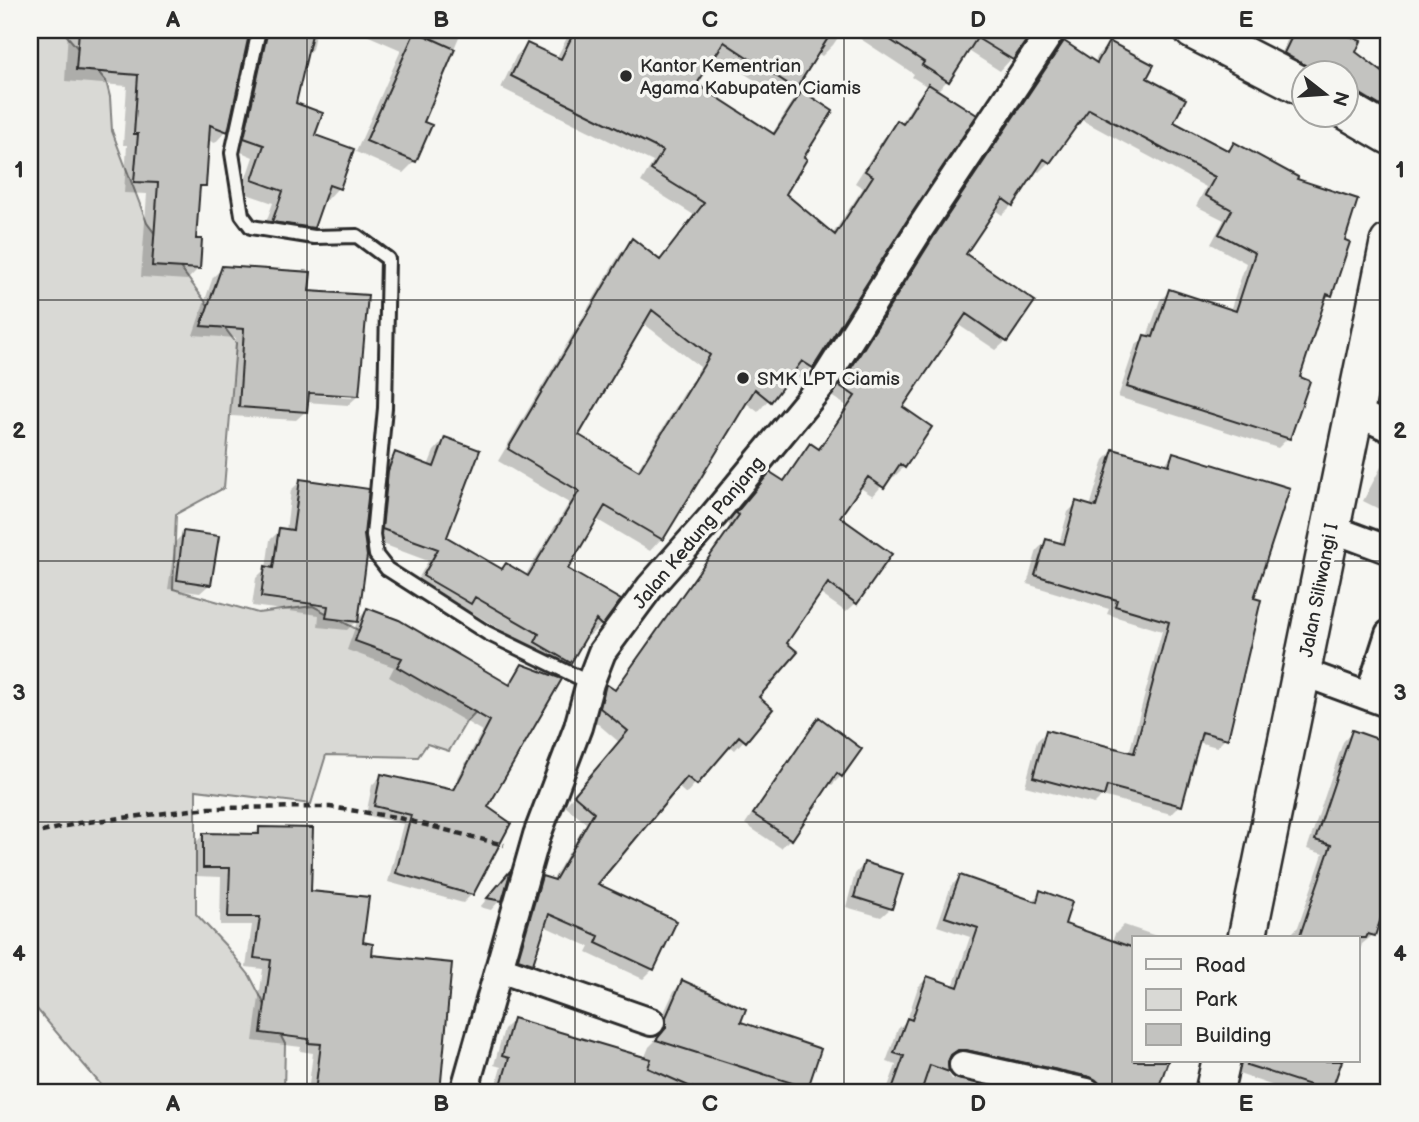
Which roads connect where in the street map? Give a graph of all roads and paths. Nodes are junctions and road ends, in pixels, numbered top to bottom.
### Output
1 (258, 30) edge
2 (1052, 30) edge
3 (1193, 30) edge
4 (1290, 80) edge
5 (1360, 118) edge
6 (1389, 135) edge
7 (1389, 243) edge
8 (1354, 411) junction
9 (1389, 428) edge
10 (1330, 528) junction
11 (1389, 550) edge
12 (1389, 634) edge
13 (1302, 672) junction
14 (590, 683) junction
15 (1379, 700) edge
16 (30, 835) edge
17 (531, 852) junction
18 (1247, 936) edge
19 (499, 969) junction
20 (650, 1022) dead end
21 (1221, 1062) edge
22 (963, 1065) dead end
23 (30, 1081) edge
24 (42, 1092) edge
25 (464, 1092) edge
26 (1087, 1092) edge
27 (1214, 1092) edge

1 - 14 lane
2 - 14 street, Jalan Kedung Panjang
3 - 4 main road
5 - 6 main road
7 - 8 main road, Jalan Siliwangi I
8 - 9 street
8 - 10 main road, Jalan Siliwangi I
10 - 11 street
10 - 13 main road, Jalan Siliwangi I
12 - 15 street
13 - 15 street
13 - 18 main road, Jalan Siliwangi I
14 - 17 street, Jalan Kedung Panjang
16 - 17 path
17 - 19 street, Jalan Kedung Panjang
19 - 20 street
19 - 25 street, Jalan Kedung Panjang
21 - 27 main road
22 - 26 street
23 - 24 path

